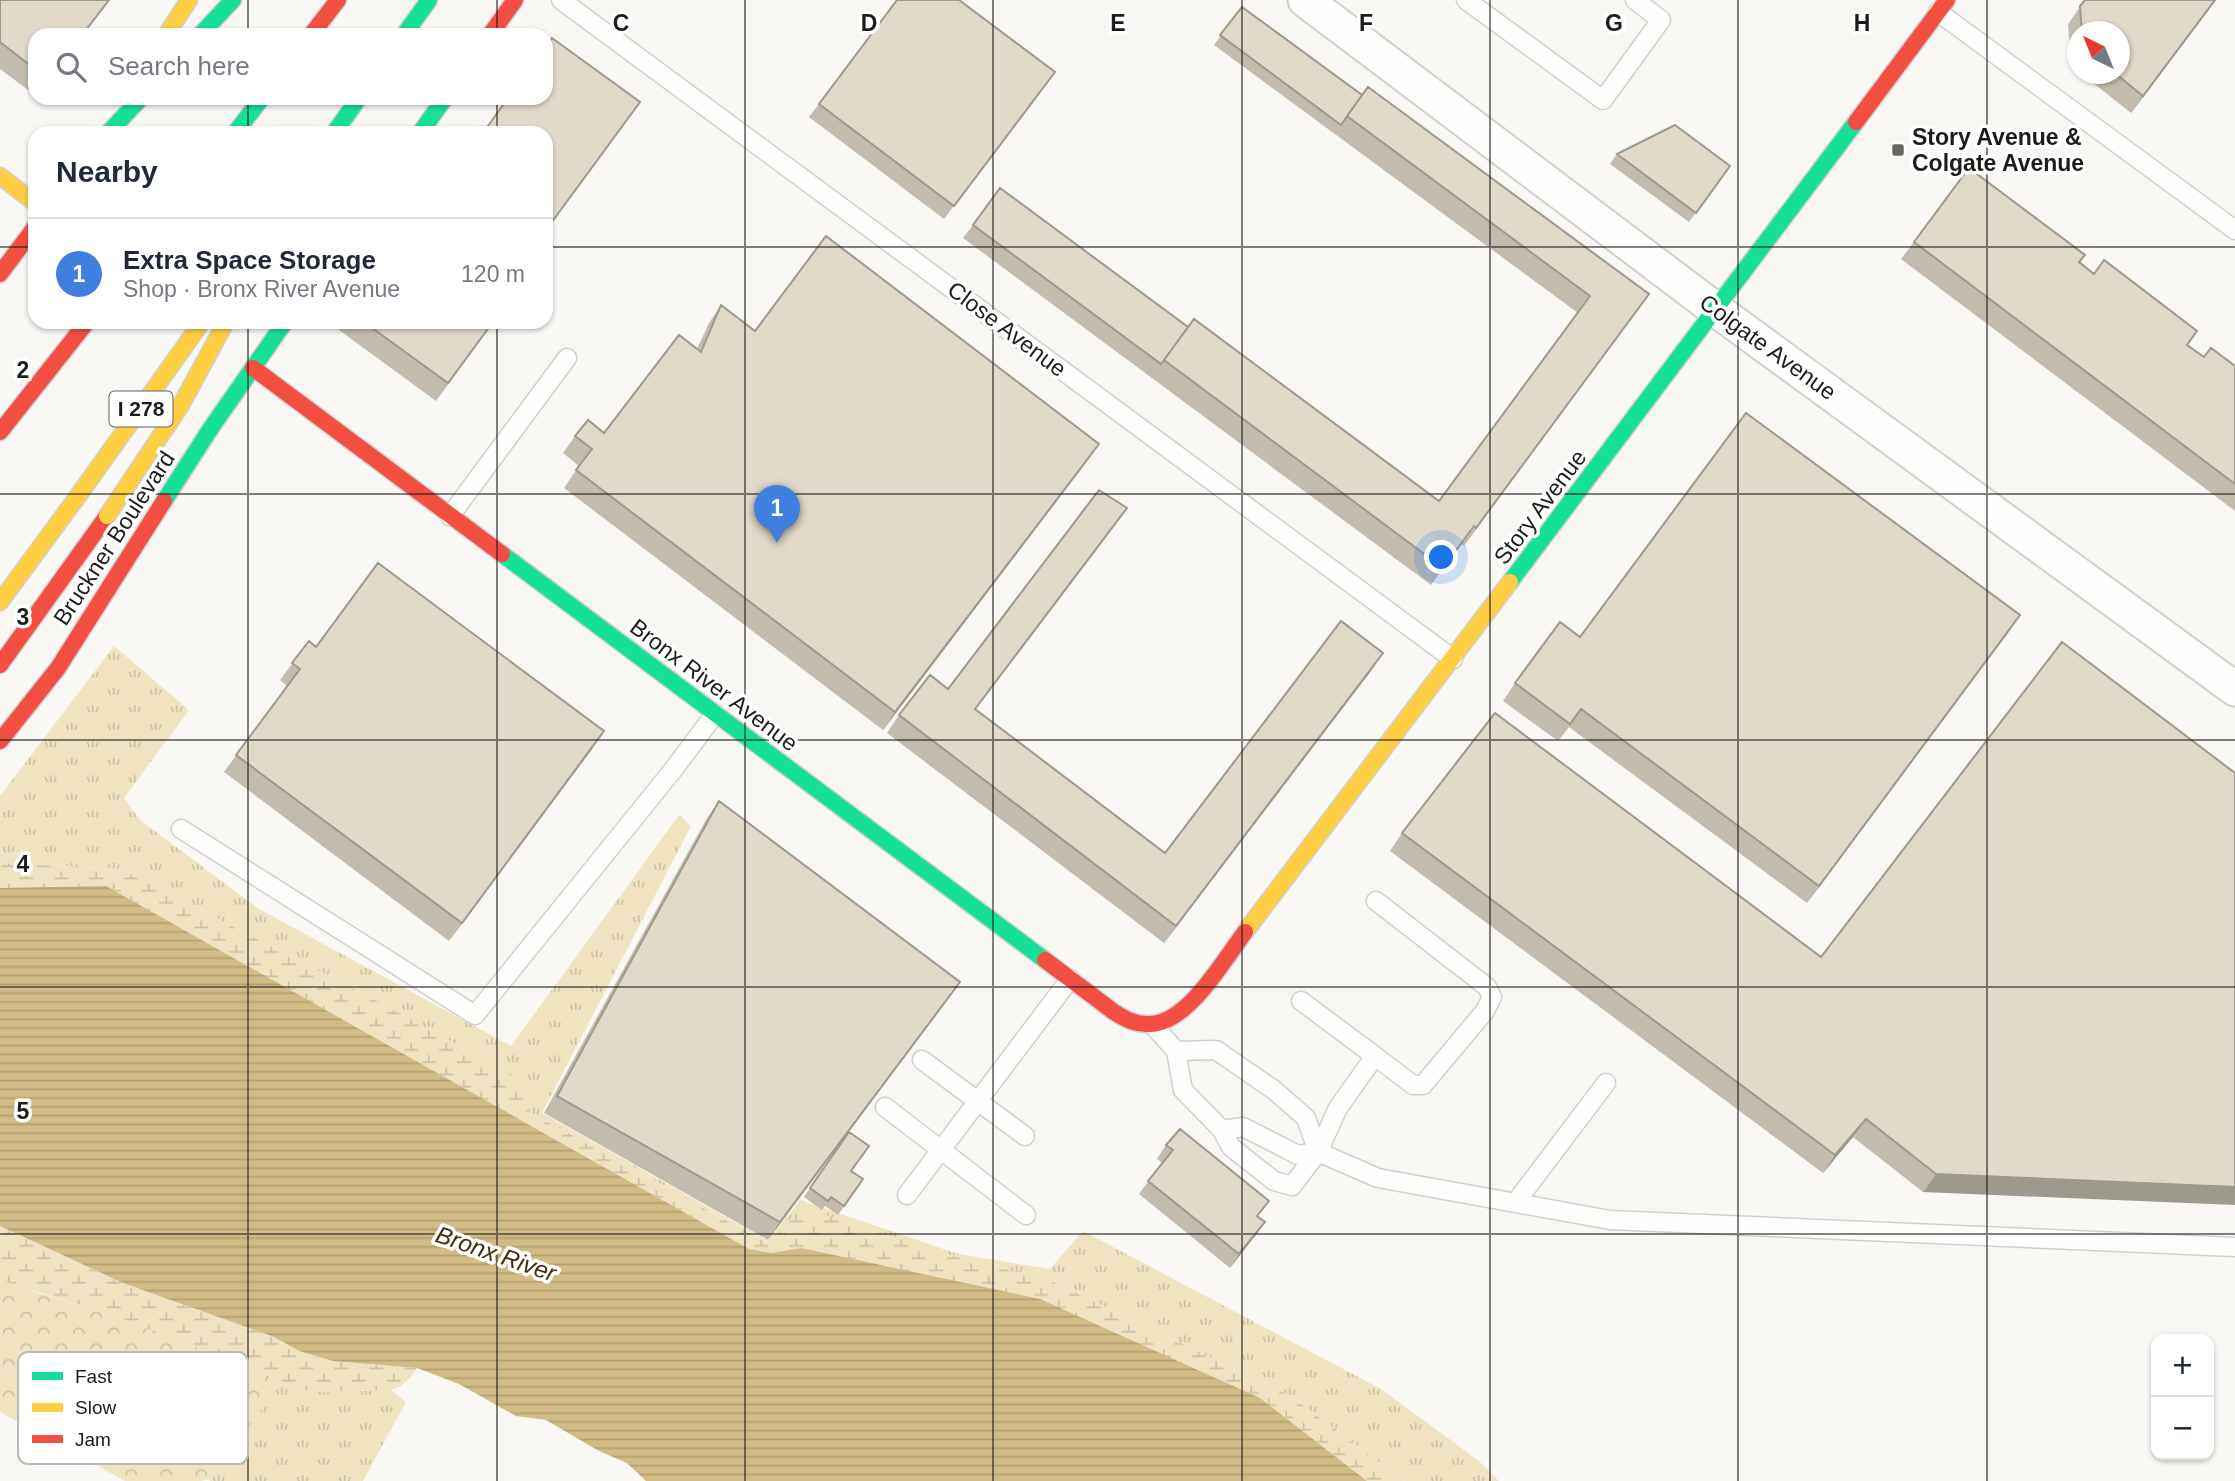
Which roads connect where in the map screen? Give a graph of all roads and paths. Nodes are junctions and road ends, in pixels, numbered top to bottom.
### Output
1 (163, 0) edge
2 (233, 0) edge
3 (338, 0) edge
4 (429, 0) edge
5 (515, 0) edge
6 (561, 0) edge
7 (1305, 0) edge
8 (1466, 0) edge
9 (1635, 0) edge
10 (184, 6) edge
11 (1942, 6) edge
12 (170, 28) edge
13 (207, 28) edge
14 (316, 28) edge
15 (409, 28) edge
16 (495, 28) edge
17 (121, 105) edge
18 (134, 105) edge
19 (257, 105) edge
20 (354, 105) edge
21 (440, 105) edge
22 (109, 126) edge
23 (112, 126) edge
24 (240, 126) edge
25 (339, 126) edge
26 (425, 126) edge
27 (0, 176) edge
28 (28, 198) edge
29 (2235, 230) edge
30 (28, 236) edge
31 (0, 274) edge
32 (1715, 309) junction
33 (81, 329) edge
34 (197, 329) edge
35 (222, 329) edge
36 (280, 329) edge
37 (567, 358) dead end
38 (253, 368) junction
39 (0, 432) edge
40 (450, 516) junction
41 (0, 602) edge
42 (1453, 659) junction
43 (0, 665) edge
44 (2235, 690) edge
45 (715, 713) junction
46 (0, 741) edge
47 (181, 829) dead end
48 (1376, 901) dead end
49 (1070, 979) junction
50 (1301, 1001) dead end
51 (1153, 1025) junction
52 (1176, 1051) junction
53 (1376, 1056) junction
54 (922, 1060) edge
55 (1606, 1083) dead end
56 (978, 1101) junction
57 (885, 1107) edge
58 (1222, 1130) junction
59 (1025, 1136) dead end
60 (941, 1150) junction
61 (1318, 1152) junction
62 (908, 1195) dead end
63 (1516, 1202) junction
64 (1026, 1215) dead end
65 (2235, 1247) edge

1 - 10 lane
2 - 13 main road
3 - 14 main road
4 - 15 main road
5 - 16 main road
6 - 42 lane, Close Avenue
7 - 32 street, Colgate Avenue
8 - 9 lane
10 - 12 main road
11 - 29 lane
11 - 32 main road, Story Avenue
17 - 22 main road
18 - 23 main road
19 - 24 main road
20 - 25 main road
21 - 26 main road
27 - 28 main road
30 - 31 main road
32 - 42 main road, Story Avenue
32 - 44 street, Colgate Avenue
33 - 39 main road
34 - 41 main road, I 278, bridge
35 - 43 main road, bridge
36 - 38 main road, Bruckner Boulevard
37 - 40 lane
38 - 40 main road, Bronx River Avenue
38 - 46 main road, Bruckner Boulevard
40 - 45 main road, Bronx River Avenue
42 - 51 main road, Story Avenue
45 - 47 lane
45 - 49 main road, Bronx River Avenue
48 - 53 lane
49 - 51 main road, Bronx River Avenue
49 - 56 lane
50 - 53 lane
51 - 52 lane
52 - 58 lane
52 - 61 lane
53 - 61 lane
54 - 56 lane
55 - 63 lane
56 - 59 lane
56 - 60 lane
57 - 60 lane
58 - 61 lane
58 - 61 lane
60 - 62 lane
60 - 64 lane
61 - 63 lane
63 - 65 lane

